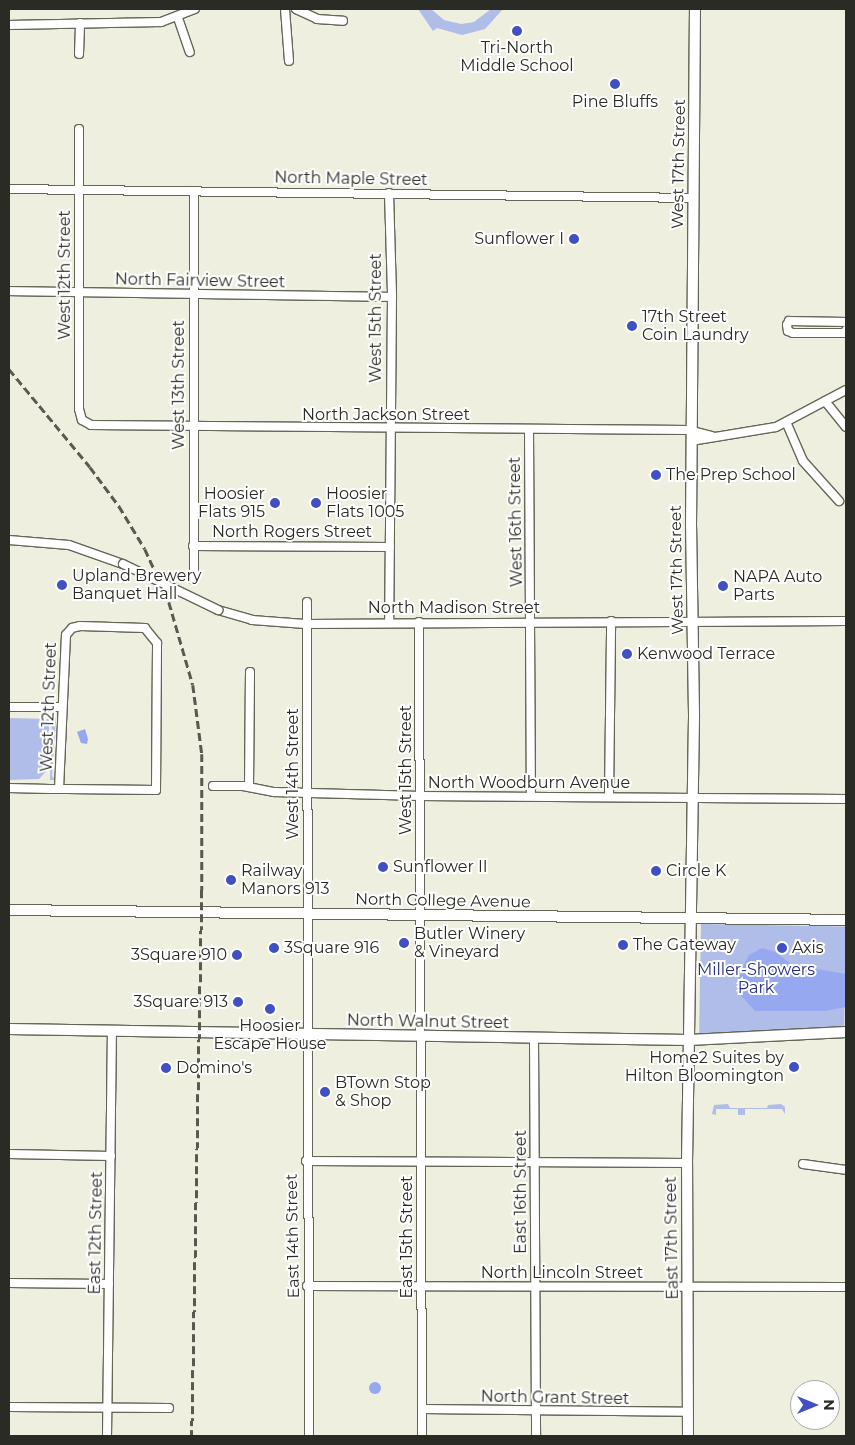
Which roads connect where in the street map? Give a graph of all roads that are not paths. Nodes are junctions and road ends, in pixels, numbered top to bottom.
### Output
1 (195, 9) edge
2 (285, 9) edge
3 (296, 9) edge
4 (695, 9) edge
5 (178, 18) junction
6 (343, 21) dead end
7 (80, 23) junction
8 (9, 25) edge
9 (190, 52) dead end
10 (79, 54) dead end
11 (289, 62) dead end
12 (79, 129) dead end
13 (9, 189) edge
14 (79, 190) junction
15 (194, 191) junction
16 (389, 193) junction
17 (694, 198) junction
18 (9, 291) edge
19 (78, 293) junction
20 (193, 296) junction
21 (392, 297) junction
22 (846, 322) edge
23 (846, 330) edge
24 (846, 390) edge
25 (825, 401) junction
26 (82, 420) joint
27 (787, 424) junction
28 (193, 426) junction
29 (846, 427) edge
30 (390, 429) junction
31 (529, 429) junction
32 (691, 436) junction
33 (839, 501) dead end
34 (9, 540) edge
35 (194, 546) junction
36 (390, 547) junction
37 (194, 580) dead end
38 (307, 602) dead end
39 (693, 620) junction
40 (611, 621) junction
41 (846, 621) edge
42 (389, 622) junction
43 (418, 622) junction
44 (531, 622) junction
45 (305, 624) junction
46 (250, 672) dead end
47 (9, 707) edge
48 (62, 707) junction
49 (213, 786) dead end
50 (248, 787) junction
51 (9, 788) edge
52 (60, 789) junction
53 (308, 793) junction
54 (421, 796) junction
55 (531, 796) junction
56 (609, 797) junction
57 (693, 797) junction
58 (846, 799) edge
59 (9, 910) edge
60 (307, 915) junction
61 (420, 916) junction
62 (690, 918) junction
63 (846, 920) edge
64 (9, 1029) edge
65 (112, 1030) junction
66 (846, 1032) edge
67 (307, 1035) junction
68 (420, 1037) junction
69 (534, 1038) junction
70 (689, 1040) junction
71 (9, 1154) edge
72 (110, 1156) junction
73 (306, 1162) junction
74 (420, 1162) junction
75 (535, 1162) junction
76 (687, 1163) junction
77 (803, 1164) dead end
78 (846, 1170) edge
79 (9, 1283) edge
80 (109, 1284) junction
81 (308, 1286) junction
82 (421, 1286) junction
83 (535, 1286) junction
84 (688, 1287) junction
85 (846, 1287) edge
86 (9, 1406) edge
87 (107, 1408) junction
88 (169, 1408) dead end
89 (422, 1409) junction
90 (535, 1412) junction
91 (688, 1412) junction
92 (107, 1436) edge
93 (309, 1436) edge
94 (422, 1436) edge
95 (536, 1436) edge
96 (688, 1436) edge

1 - 5 street
2 - 11 street
3 - 6 street
4 - 17 main road, West 17th Street
5 - 7 street
5 - 9 street
7 - 8 street
7 - 10 street
12 - 14 street, West 12th Street
13 - 14 street, North Maple Street
14 - 15 street, North Maple Street
14 - 19 street, West 12th Street
15 - 16 street, North Maple Street
15 - 20 street, West 13th Street
16 - 17 street, North Maple Street
16 - 21 street, West 15th Street
17 - 32 main road, West 17th Street
18 - 19 street, North Fairview Street
19 - 20 street, North Fairview Street
19 - 26 street, West 12th Street
20 - 21 street, North Fairview Street
20 - 28 street, West 13th Street
21 - 30 street, West 15th Street
22 - 23 street
24 - 25 street
25 - 27 street
25 - 29 street
26 - 28 street, North Jackson Street
27 - 32 street, North Jackson Street
27 - 33 street
28 - 30 street, North Jackson Street
28 - 35 street, West 13th Street
30 - 31 street, North Jackson Street
30 - 36 street, West 15th Street
31 - 32 street, North Jackson Street
31 - 44 street, West 16th Street
32 - 39 main road, West 17th Street
34 - 45 street, North Madison Street, bridge
35 - 36 street, North Rogers Street
35 - 37 street, West 13th Street
36 - 42 street, West 15th Street
38 - 45 street, West 14th Street
39 - 40 street, North Madison Street
39 - 41 street, North Madison Street
39 - 57 main road, West 17th Street
40 - 44 street, North Madison Street
40 - 56 street
42 - 43 street, North Madison Street
42 - 45 street, North Madison Street
43 - 44 street, North Madison Street
43 - 54 street, West 15th Street
44 - 55 street, West 16th Street
45 - 53 street, West 14th Street
46 - 50 street
47 - 48 street
48 - 52 street, West 12th Street
48 - 52 street, West 12th Street
49 - 50 street, North Woodburn Avenue
50 - 53 street, North Woodburn Avenue
51 - 52 street
53 - 54 street, North Woodburn Avenue
53 - 60 street, West 14th Street
54 - 55 street, North Woodburn Avenue
54 - 61 street, West 15th Street
55 - 56 street, North Woodburn Avenue
56 - 57 street, North Woodburn Avenue
57 - 58 street, North Woodburn Avenue
57 - 62 main road, West 17th Street
59 - 60 main road, North College Avenue
60 - 61 main road, North College Avenue
60 - 67 street, West 14th Street
61 - 62 main road, North College Avenue
61 - 68 street, West 15th Street
62 - 63 main road, North College Avenue
62 - 70 main road, West 17th Street
64 - 65 main road, North Walnut Street
65 - 67 main road, North Walnut Street
65 - 72 street, East 12th Street
66 - 70 main road, North Walnut Street
67 - 68 main road, North Walnut Street
67 - 73 street, East 14th Street
68 - 69 main road, North Walnut Street
68 - 74 street, East 15th Street
69 - 70 main road, North Walnut Street
69 - 75 street, East 16th Street
70 - 76 main road, East 17th Street
71 - 72 street
72 - 80 street, East 12th Street
73 - 74 street
73 - 81 street, East 14th Street
74 - 75 street
74 - 82 street, East 15th Street
75 - 76 street
75 - 83 street, East 16th Street
76 - 84 main road, East 17th Street
77 - 78 street
79 - 80 street
80 - 87 street, East 12th Street
81 - 82 street, North Lincoln Street
81 - 93 street, East 14th Street
82 - 83 street, North Lincoln Street
82 - 89 street, East 15th Street
83 - 84 street, North Lincoln Street
83 - 90 street, East 16th Street
84 - 85 street, North Lincoln Street
84 - 91 main road, East 17th Street
86 - 87 street
87 - 88 street
87 - 92 street, East 12th Street
89 - 90 street, North Grant Street
89 - 94 street, East 15th Street
90 - 91 street, North Grant Street
90 - 95 street, East 16th Street
91 - 96 main road, East 17th Street

